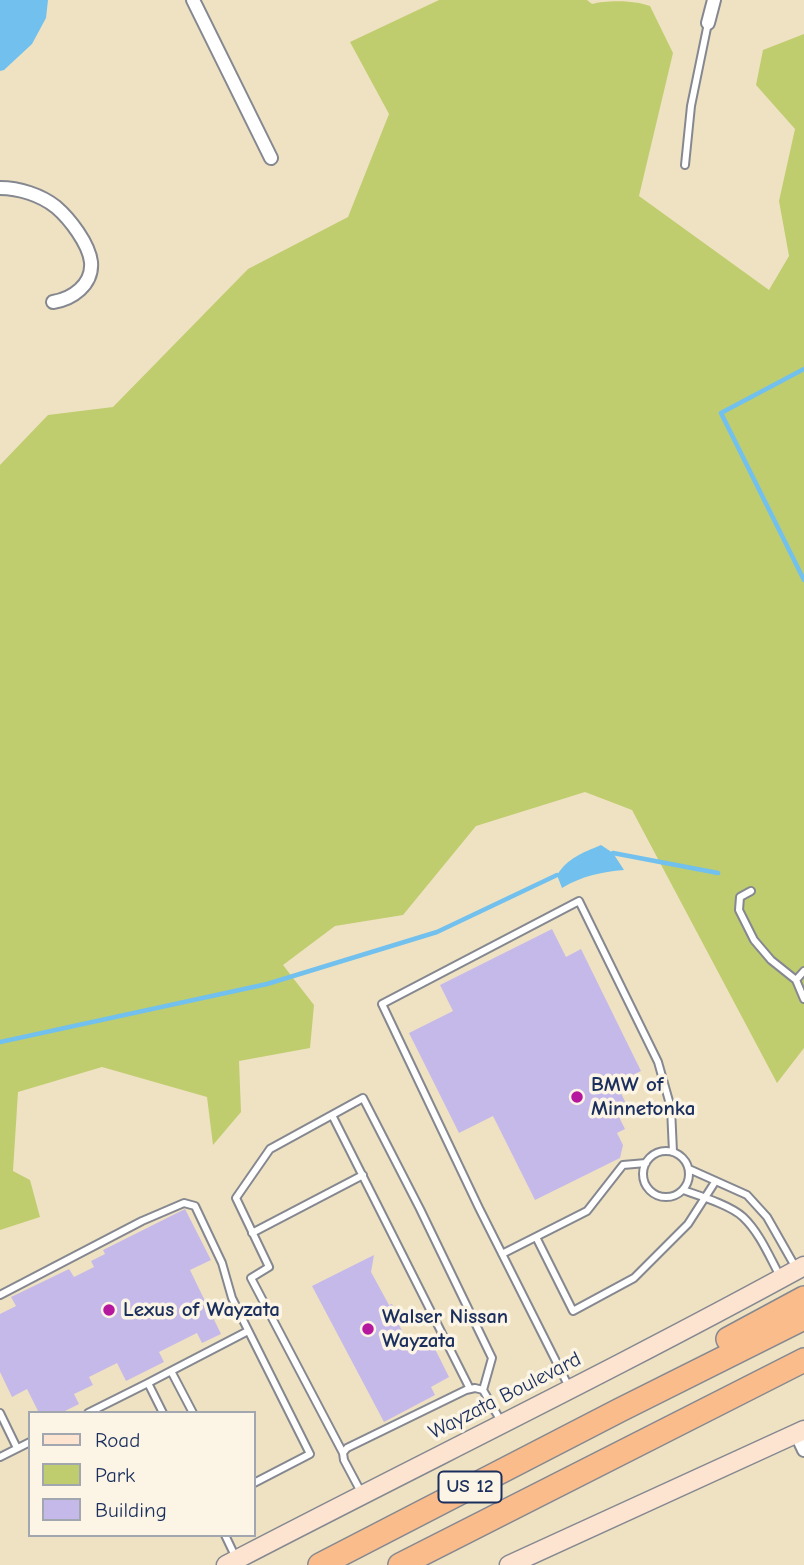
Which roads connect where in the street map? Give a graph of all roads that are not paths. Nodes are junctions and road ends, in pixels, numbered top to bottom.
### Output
1 (193, 0) edge
2 (715, 0) edge
3 (708, 23) joint
4 (271, 158) dead end
5 (685, 165) dead end
6 (0, 187) edge
7 (53, 302) dead end
8 (751, 891) dead end
9 (804, 971) edge
10 (796, 980) junction
11 (804, 999) edge
12 (332, 1115) junction
13 (673, 1152) junction
14 (646, 1163) junction
15 (689, 1168) junction
16 (363, 1175) junction
17 (715, 1182) junction
18 (683, 1190) junction
19 (704, 1197) junction
20 (252, 1233) junction
21 (536, 1237) junction
22 (502, 1254) junction
23 (801, 1268) edge
24 (781, 1279) junction
25 (0, 1295) edge
26 (804, 1298) edge
27 (804, 1318) edge
28 (248, 1331) junction
29 (804, 1360) edge
30 (172, 1371) junction
31 (804, 1378) edge
32 (148, 1383) junction
33 (470, 1389) junction
34 (570, 1389) junction
35 (483, 1390) junction
36 (620, 1410) junction
37 (93, 1411) edge
38 (162, 1411) edge
39 (192, 1411) edge
40 (0, 1413) edge
41 (502, 1423) junction
42 (800, 1432) edge
43 (658, 1434) junction
44 (28, 1443) edge
45 (18, 1448) junction
46 (804, 1450) edge
47 (343, 1453) junction
48 (0, 1457) edge
49 (256, 1482) edge
50 (362, 1494) junction
51 (225, 1537) edge
52 (231, 1562) edge
53 (320, 1565) edge
54 (400, 1565) edge
55 (509, 1565) edge

1 - 4 street
2 - 3 street
3 - 5 lane
6 - 7 street
8 - 10 lane
9 - 10 lane
10 - 11 lane
12 - 16 lane
12 - 20 lane
12 - 35 lane
13 - 14 lane
13 - 15 lane
13 - 22 lane
14 - 18 lane
14 - 21 lane
15 - 17 lane
15 - 18 lane
16 - 20 lane
16 - 33 lane
17 - 19 lane
17 - 23 lane
18 - 19 lane
19 - 21 lane
19 - 24 lane
20 - 47 lane
21 - 22 lane
22 - 34 lane
23 - 24 street, Wayzata Boulevard
24 - 34 street, Wayzata Boulevard
25 - 28 lane
26 - 36 highway
27 - 36 highway, US 12
28 - 30 lane
28 - 49 lane
29 - 43 highway, US 12
30 - 32 lane
30 - 39 lane
31 - 43 highway
32 - 37 lane
32 - 38 lane
33 - 35 lane
33 - 47 lane
34 - 41 street, Wayzata Boulevard
35 - 41 lane
36 - 53 highway, US 12
40 - 45 lane
41 - 50 street, Wayzata Boulevard
42 - 46 street
42 - 55 street
43 - 54 highway, US 12
44 - 45 lane
45 - 48 lane
47 - 50 lane
50 - 52 street, Wayzata Boulevard
51 - 52 lane

